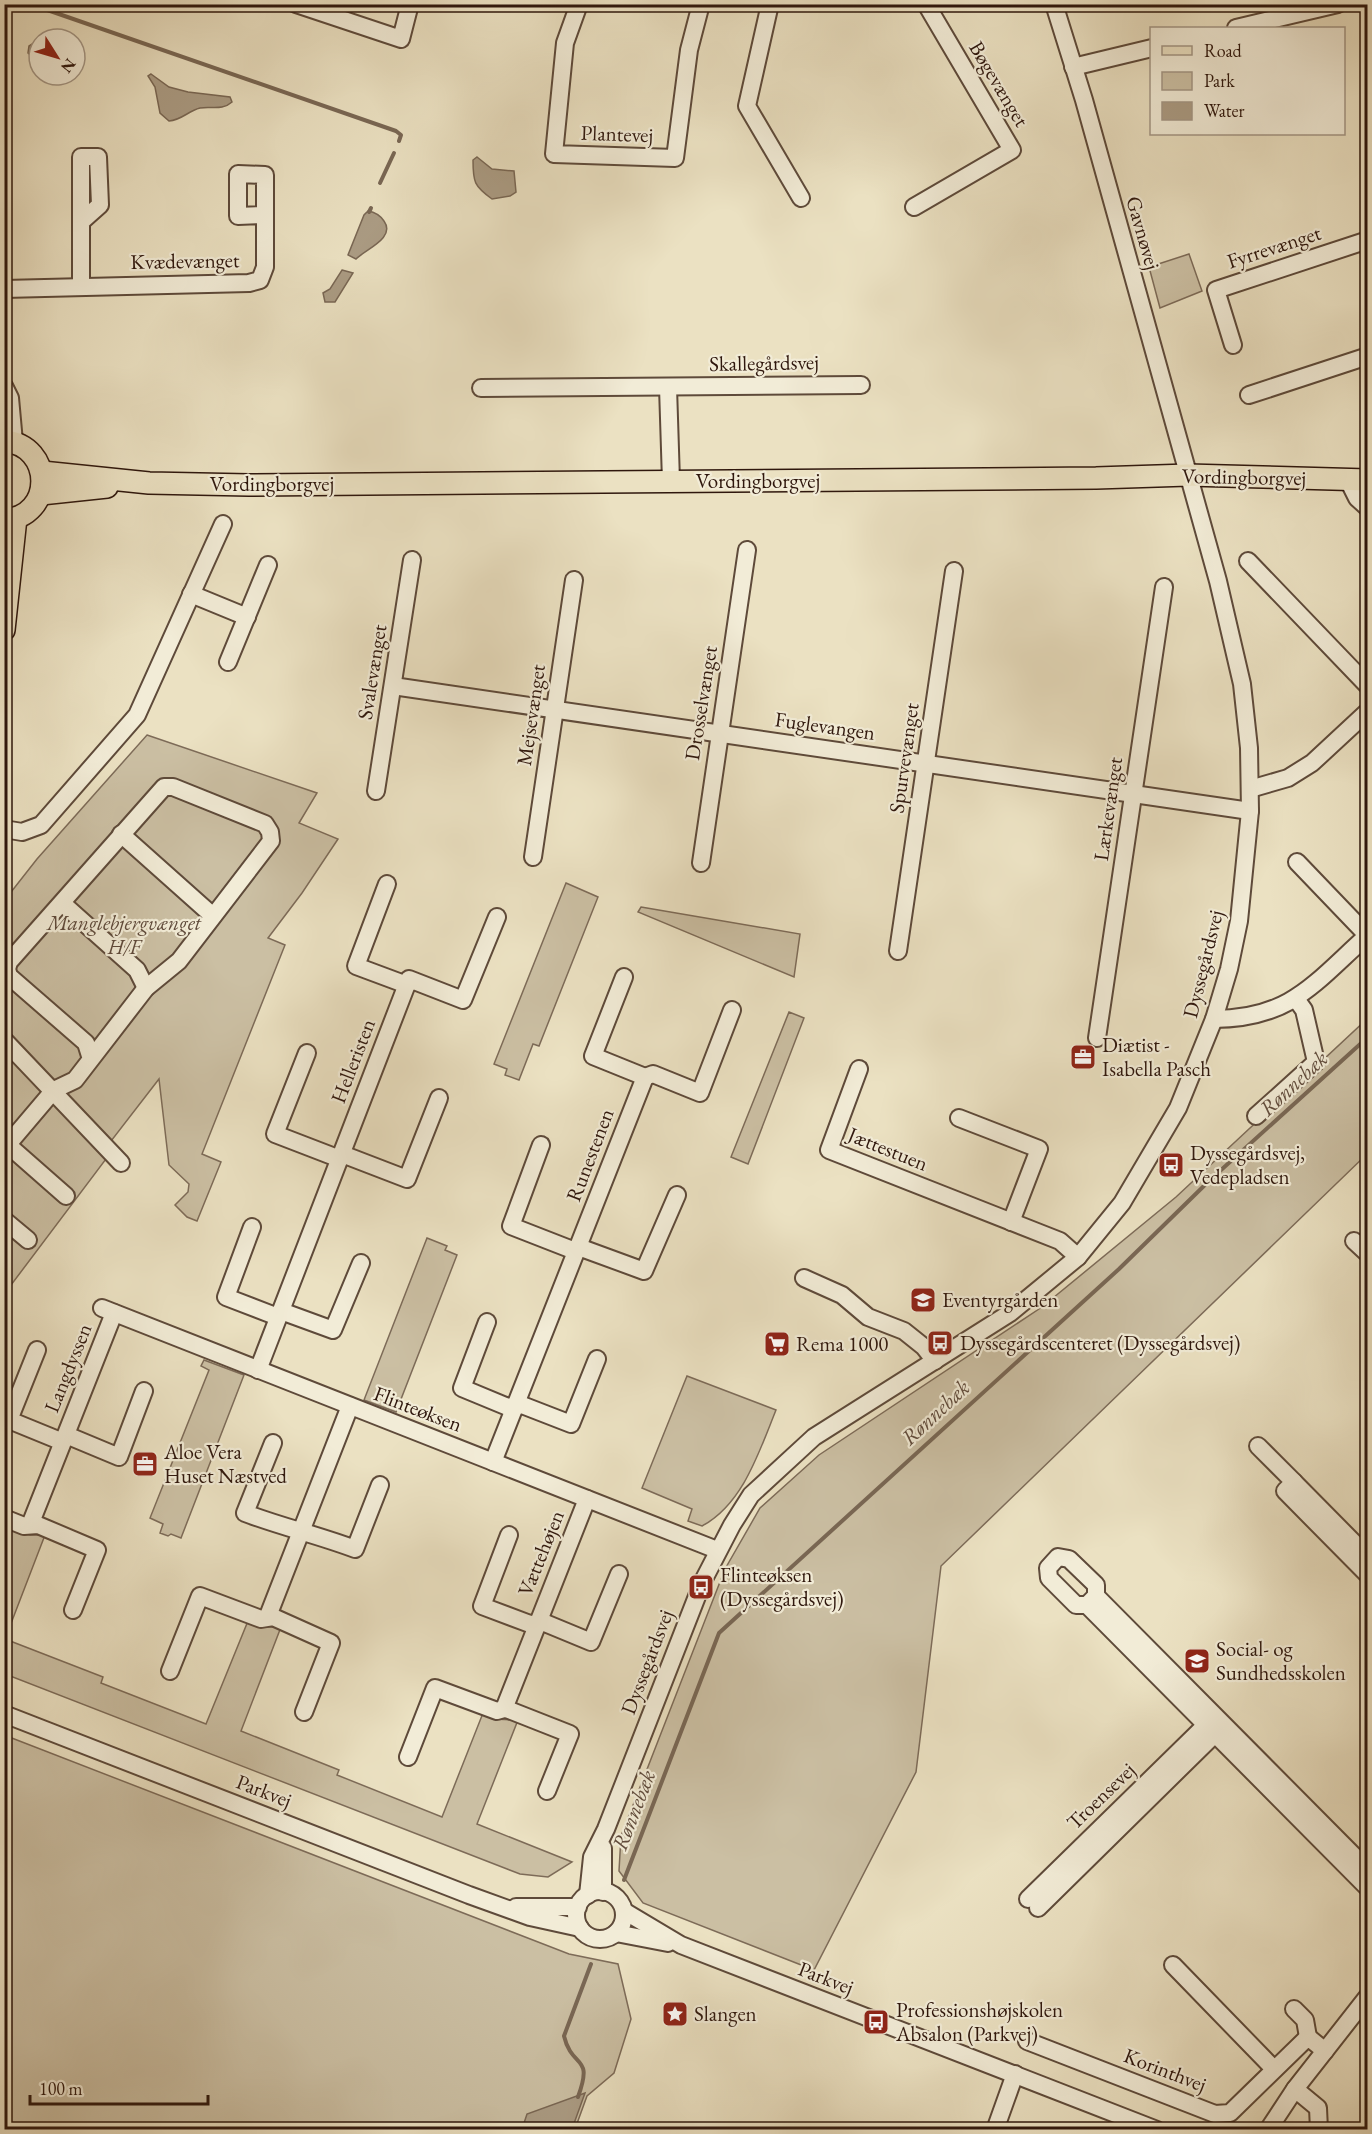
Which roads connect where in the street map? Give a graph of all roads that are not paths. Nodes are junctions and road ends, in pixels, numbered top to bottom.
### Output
1 (296, 4) edge
2 (410, 4) edge
3 (579, 4) edge
4 (701, 4) edge
5 (770, 4) edge
6 (926, 4) edge
7 (1053, 4) edge
8 (1338, 4) edge
9 (1240, 27) edge
10 (1150, 48) edge
11 (1073, 67) junction
12 (801, 198) dead end
13 (914, 207) dead end
14 (263, 215) dead end
15 (82, 221) dead end
16 (1368, 240) edge
17 (81, 285) junction
18 (4, 289) edge
19 (1233, 345) dead end
20 (1368, 356) edge
21 (861, 385) dead end
22 (4, 386) edge
23 (668, 387) junction
24 (481, 388) dead end
25 (1249, 395) dead end
26 (9, 442) edge
27 (42, 472) junction
28 (1188, 475) junction
29 (1358, 480) edge
30 (671, 482) junction
31 (149, 483) junction
32 (41, 494) junction
33 (1368, 508) edge
34 (10, 519) edge
35 (224, 524) dead end
36 (747, 550) dead end
37 (412, 560) dead end
38 (1248, 561) dead end
39 (268, 565) dead end
40 (954, 571) dead end
41 (574, 580) dead end
42 (1164, 587) dead end
43 (191, 594) junction
44 (247, 617) junction
45 (4, 630) edge
46 (228, 662) dead end
47 (393, 686) junction
48 (1368, 686) edge
49 (555, 710) junction
50 (1368, 711) edge
51 (718, 734) junction
52 (925, 764) junction
53 (1250, 789) junction
54 (376, 791) dead end
55 (1133, 794) junction
56 (1250, 811) junction
57 (4, 829) edge
58 (121, 834) junction
59 (533, 857) dead end
60 (1297, 862) dead end
61 (701, 863) dead end
62 (387, 884) dead end
63 (62, 903) junction
64 (213, 916) junction
65 (497, 917) dead end
66 (1367, 935) edge
67 (898, 951) dead end
68 (624, 977) dead end
69 (407, 985) junction
70 (146, 988) junction
71 (1296, 999) junction
72 (732, 1010) dead end
73 (1214, 1019) junction
74 (1097, 1038) dead end
75 (4, 1040) edge
76 (306, 1053) dead end
77 (91, 1059) junction
78 (859, 1069) dead end
79 (645, 1077) junction
80 (54, 1090) junction
81 (439, 1098) dead end
82 (1256, 1116) dead end
83 (959, 1118) dead end
84 (541, 1145) dead end
85 (6, 1147) edge
86 (341, 1156) junction
87 (121, 1163) dead end
88 (677, 1195) dead end
89 (66, 1196) dead end
90 (4, 1220) edge
91 (1011, 1222) junction
92 (252, 1227) dead end
93 (28, 1240) dead end
94 (1354, 1241) dead end
95 (577, 1249) junction
96 (1368, 1254) edge
97 (1078, 1257) junction
98 (361, 1263) dead end
99 (804, 1278) dead end
100 (108, 1311) joint
101 (280, 1314) junction
102 (487, 1322) dead end
103 (37, 1350) dead end
104 (597, 1359) dead end
105 (935, 1361) junction
106 (258, 1370) junction
107 (144, 1391) dead end
108 (350, 1406) junction
109 (516, 1406) junction
110 (64, 1439) junction
111 (273, 1443) dead end
112 (1258, 1446) dead end
113 (493, 1462) junction
114 (380, 1485) dead end
115 (1290, 1486) junction
116 (587, 1498) junction
117 (4, 1518) edge
118 (30, 1525) junction
119 (301, 1532) junction
120 (509, 1535) dead end
121 (717, 1550) junction
122 (1368, 1557) edge
123 (619, 1574) dead end
124 (1368, 1575) edge
125 (1091, 1600) dead end
126 (73, 1610) dead end
127 (268, 1616) junction
128 (537, 1625) junction
129 (170, 1671) dead end
130 (504, 1709) junction
131 (304, 1712) dead end
132 (4, 1714) edge
133 (1215, 1725) junction
134 (408, 1757) dead end
135 (547, 1791) dead end
136 (1368, 1870) edge
137 (1368, 1888) edge
138 (590, 1898) junction
139 (1033, 1904) dead end
140 (509, 1907) junction
141 (624, 1911) junction
142 (580, 1928) junction
143 (616, 1933) junction
144 (681, 1945) junction
145 (1173, 1965) dead end
146 (1368, 1996) edge
147 (1294, 2009) dead end
148 (1308, 2037) junction
149 (1027, 2041) dead end
150 (1325, 2051) junction
151 (1274, 2069) junction
152 (1015, 2074) junction
153 (1295, 2089) junction
154 (994, 2130) edge
155 (1157, 2130) edge
156 (1268, 2130) edge
157 (1319, 2130) edge

1 - 2 street
3 - 4 street, Plantevej
5 - 12 street
6 - 13 street, Bøgevænget
7 - 11 street, Gavnøvej
8 - 9 street
10 - 11 street
11 - 28 street, Gavnøvej
14 - 17 street, Kvædevænget
15 - 17 street
16 - 19 street, Fyrrevænget
17 - 18 street, Kvædevænget
20 - 25 street
21 - 23 street, Skallegårdsvej
22 - 26 street
23 - 24 street, Skallegårdsvej
23 - 30 street
26 - 27 main road
27 - 31 main road, Vordingborgvej
27 - 32 main road
28 - 29 main road, Vordingborgvej
28 - 30 main road, Vordingborgvej
28 - 53 street, Dyssegårdsvej
29 - 33 street
30 - 31 main road, Vordingborgvej
31 - 32 main road, Vordingborgvej
32 - 34 main road
34 - 45 main road
35 - 43 street
36 - 51 street, Drosselvænget
37 - 47 street, Svalevænget
38 - 48 street
39 - 44 street
40 - 52 street, Spurvevænget
41 - 49 street, Mejsevænget
42 - 55 street, Lærkevænget
43 - 44 street
43 - 57 street
44 - 46 street
47 - 49 street, Fuglevangen
47 - 54 street, Svalevænget
49 - 51 street, Fuglevangen
49 - 59 street, Mejsevænget
50 - 53 street
51 - 52 street, Fuglevangen
51 - 61 street, Drosselvænget
52 - 55 street, Fuglevangen
52 - 67 street, Spurvevænget
53 - 56 street, Dyssegårdsvej
55 - 56 street, Fuglevangen
55 - 74 street, Lærkevænget
56 - 73 street, Dyssegårdsvej
58 - 63 street
58 - 64 street
58 - 64 street
60 - 66 street
62 - 69 street
63 - 70 street
63 - 77 street
64 - 70 street
65 - 69 street
66 - 71 street
68 - 79 street
69 - 86 street, Helleristen
70 - 77 street
71 - 73 street
71 - 82 street
72 - 79 street
73 - 97 street, Dyssegårdsvej
75 - 80 street
76 - 86 street
77 - 80 street
78 - 91 street, Jættestuen
79 - 95 street, Runestenen
80 - 85 street
80 - 87 street
81 - 86 street
83 - 91 street
84 - 95 street
85 - 89 street
86 - 101 street, Helleristen
88 - 95 street
90 - 93 street
91 - 97 street, Jættestuen
92 - 101 street
94 - 96 street
95 - 109 street, Runestenen
97 - 105 street, Dyssegårdsvej
98 - 101 street
99 - 105 street
100 - 106 street, Flinteøksen
100 - 110 street, Langdyssen
101 - 106 street, Helleristen
102 - 109 street
103 - 110 street, Langdyssen
104 - 109 street
105 - 121 street, Dyssegårdsvej
106 - 108 street, Flinteøksen
107 - 110 street, Langdyssen
108 - 113 street, Flinteøksen
108 - 119 street
109 - 113 street, Runestenen
110 - 118 street, Langdyssen
111 - 119 street
112 - 115 street
113 - 116 street, Flinteøksen
114 - 119 street
115 - 122 street
115 - 124 street
116 - 121 street, Flinteøksen
116 - 128 street, Vættehøjen
117 - 118 street
118 - 126 street
119 - 127 street
120 - 128 street, Vættehøjen
121 - 138 street, Dyssegårdsvej
123 - 128 street, Vættehøjen
125 - 133 street
127 - 129 street
127 - 131 street
128 - 130 street, Vættehøjen
130 - 134 street
130 - 135 street
132 - 140 street, Parkvej
133 - 136 street
133 - 137 street
133 - 139 street, Troensevej
138 - 140 street, Parkvej
138 - 141 street
138 - 142 street
140 - 142 street, Parkvej
141 - 143 street
141 - 144 street, Parkvej
142 - 143 street
143 - 144 street, Parkvej
144 - 152 street, Parkvej
145 - 151 street
146 - 150 street
147 - 148 street
148 - 150 street
148 - 151 street, Korinthvej
149 - 151 street, Korinthvej
150 - 153 street
152 - 154 street
152 - 155 street, Parkvej
153 - 156 street
153 - 157 street

